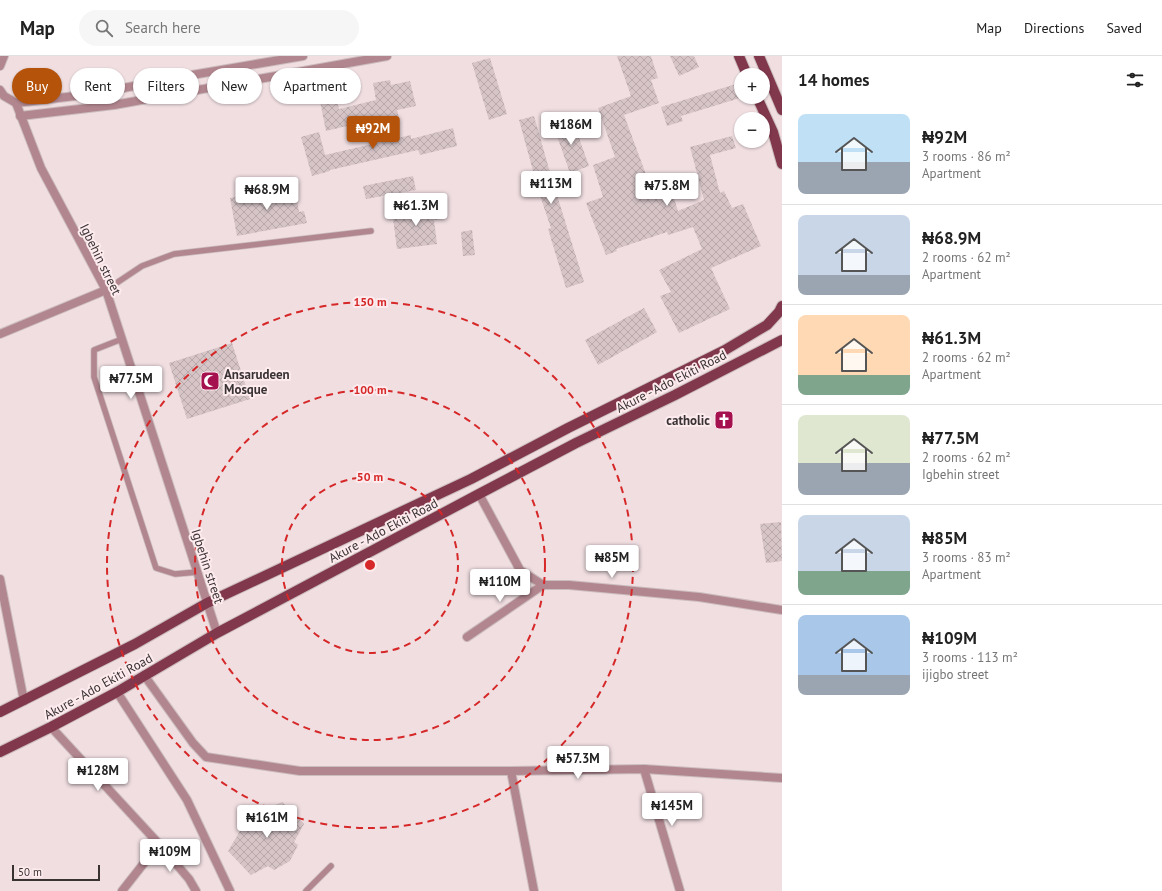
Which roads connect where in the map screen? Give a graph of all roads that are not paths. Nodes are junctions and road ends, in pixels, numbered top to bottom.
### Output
1 (4, 56) edge
2 (303, 56) edge
3 (387, 56) edge
4 (739, 56) edge
5 (759, 56) edge
6 (0, 66) edge
7 (745, 68) edge
8 (0, 90) edge
9 (62, 98) edge
10 (12, 101) edge
11 (16, 104) edge
12 (760, 104) edge
13 (782, 110) edge
14 (20, 116) junction
15 (782, 164) edge
16 (371, 231) dead end
17 (106, 290) junction
18 (781, 310) edge
19 (0, 334) edge
20 (122, 339) junction
21 (782, 340) edge
22 (479, 494) junction
23 (198, 572) junction
24 (0, 579) edge
25 (544, 585) junction
26 (207, 602) junction
27 (782, 610) edge
28 (217, 633) junction
29 (468, 637) dead end
30 (144, 675) junction
31 (117, 692) junction
32 (24, 701) junction
33 (0, 712) edge
34 (52, 727) junction
35 (0, 752) edge
36 (644, 769) junction
37 (511, 771) junction
38 (782, 778) edge
39 (159, 844) junction
40 (330, 866) dead end
41 (122, 891) edge
42 (196, 891) edge
43 (230, 891) edge
44 (306, 891) edge
45 (534, 891) edge
46 (680, 891) edge

1 - 6 street
2 - 9 street
3 - 14 street
4 - 7 main road
5 - 13 main road
8 - 10 street
11 - 14 street, Igbehin street
12 - 15 main road
14 - 17 street, Igbehin street
16 - 17 lane
17 - 19 street
17 - 20 street, Igbehin street
18 - 26 main road, Akure - Ado Ekiti Road
20 - 23 street, Igbehin street
20 - 23 lane
21 - 22 main road, Akure - Ado Ekiti Road
22 - 25 street
22 - 28 main road, Akure - Ado Ekiti Road
23 - 26 street, Igbehin street
24 - 32 street
25 - 27 street
25 - 29 street
26 - 28 street, Igbehin street
26 - 32 main road, Akure - Ado Ekiti Road
28 - 30 main road, Akure - Ado Ekiti Road
30 - 31 main road, Akure - Ado Ekiti Road
30 - 37 street
31 - 34 main road, Akure - Ado Ekiti Road
31 - 43 street
32 - 33 main road, Akure - Ado Ekiti Road
34 - 35 main road, Akure - Ado Ekiti Road
34 - 39 street
36 - 37 street
36 - 38 street
36 - 46 street
37 - 45 street
39 - 41 street
39 - 42 street
40 - 44 lane

